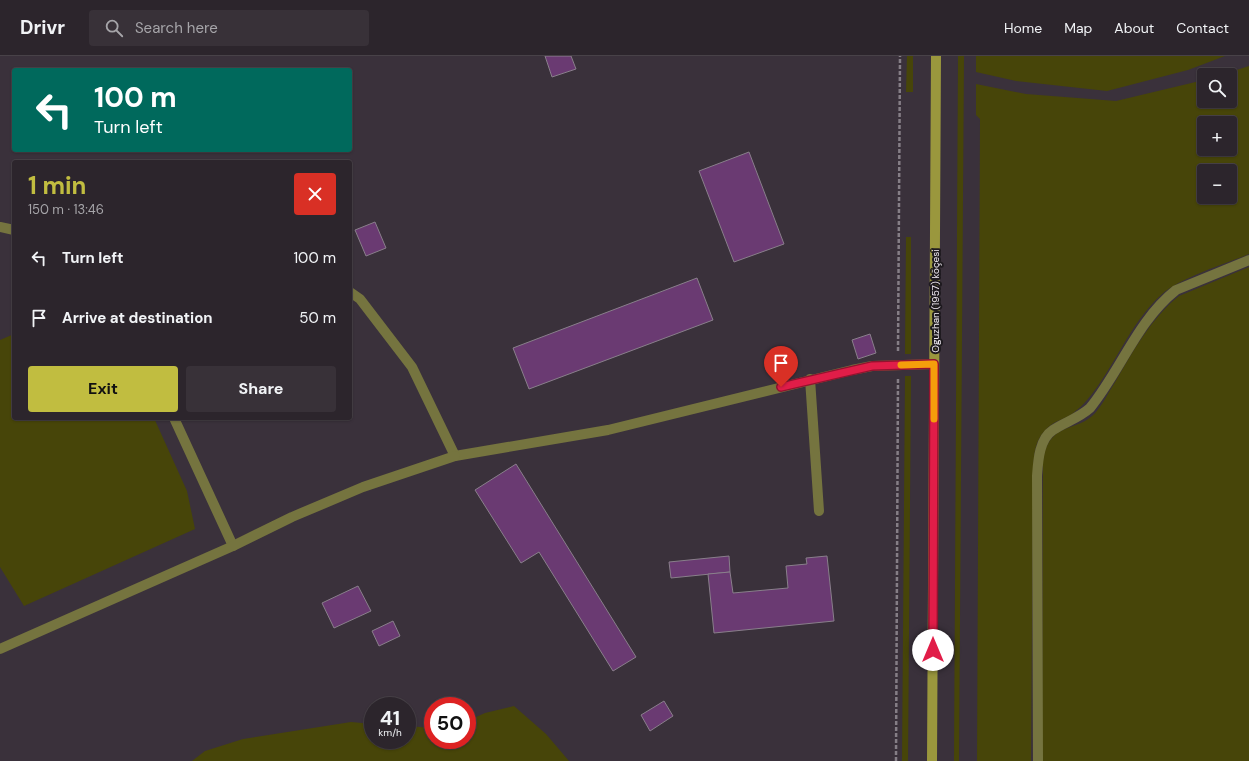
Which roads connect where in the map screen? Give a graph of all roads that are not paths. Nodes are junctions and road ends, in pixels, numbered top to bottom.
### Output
1 (936, 56) edge
2 (0, 228) edge
3 (12, 230) edge
4 (1249, 260) edge
5 (352, 293) edge
6 (934, 364) junction
7 (810, 379) junction
8 (175, 420) edge
9 (455, 456) junction
10 (819, 511) dead end
11 (233, 546) junction
12 (0, 649) edge
13 (932, 761) edge
14 (1038, 761) edge

1 - 6 main road, Oguzhan (1957) köçesi
2 - 3 lane
4 - 14 lane
5 - 9 lane
6 - 7 lane
6 - 13 main road, Oguzhan (1957) köçesi
7 - 9 lane
7 - 10 lane
8 - 11 lane
9 - 11 lane
11 - 12 lane

